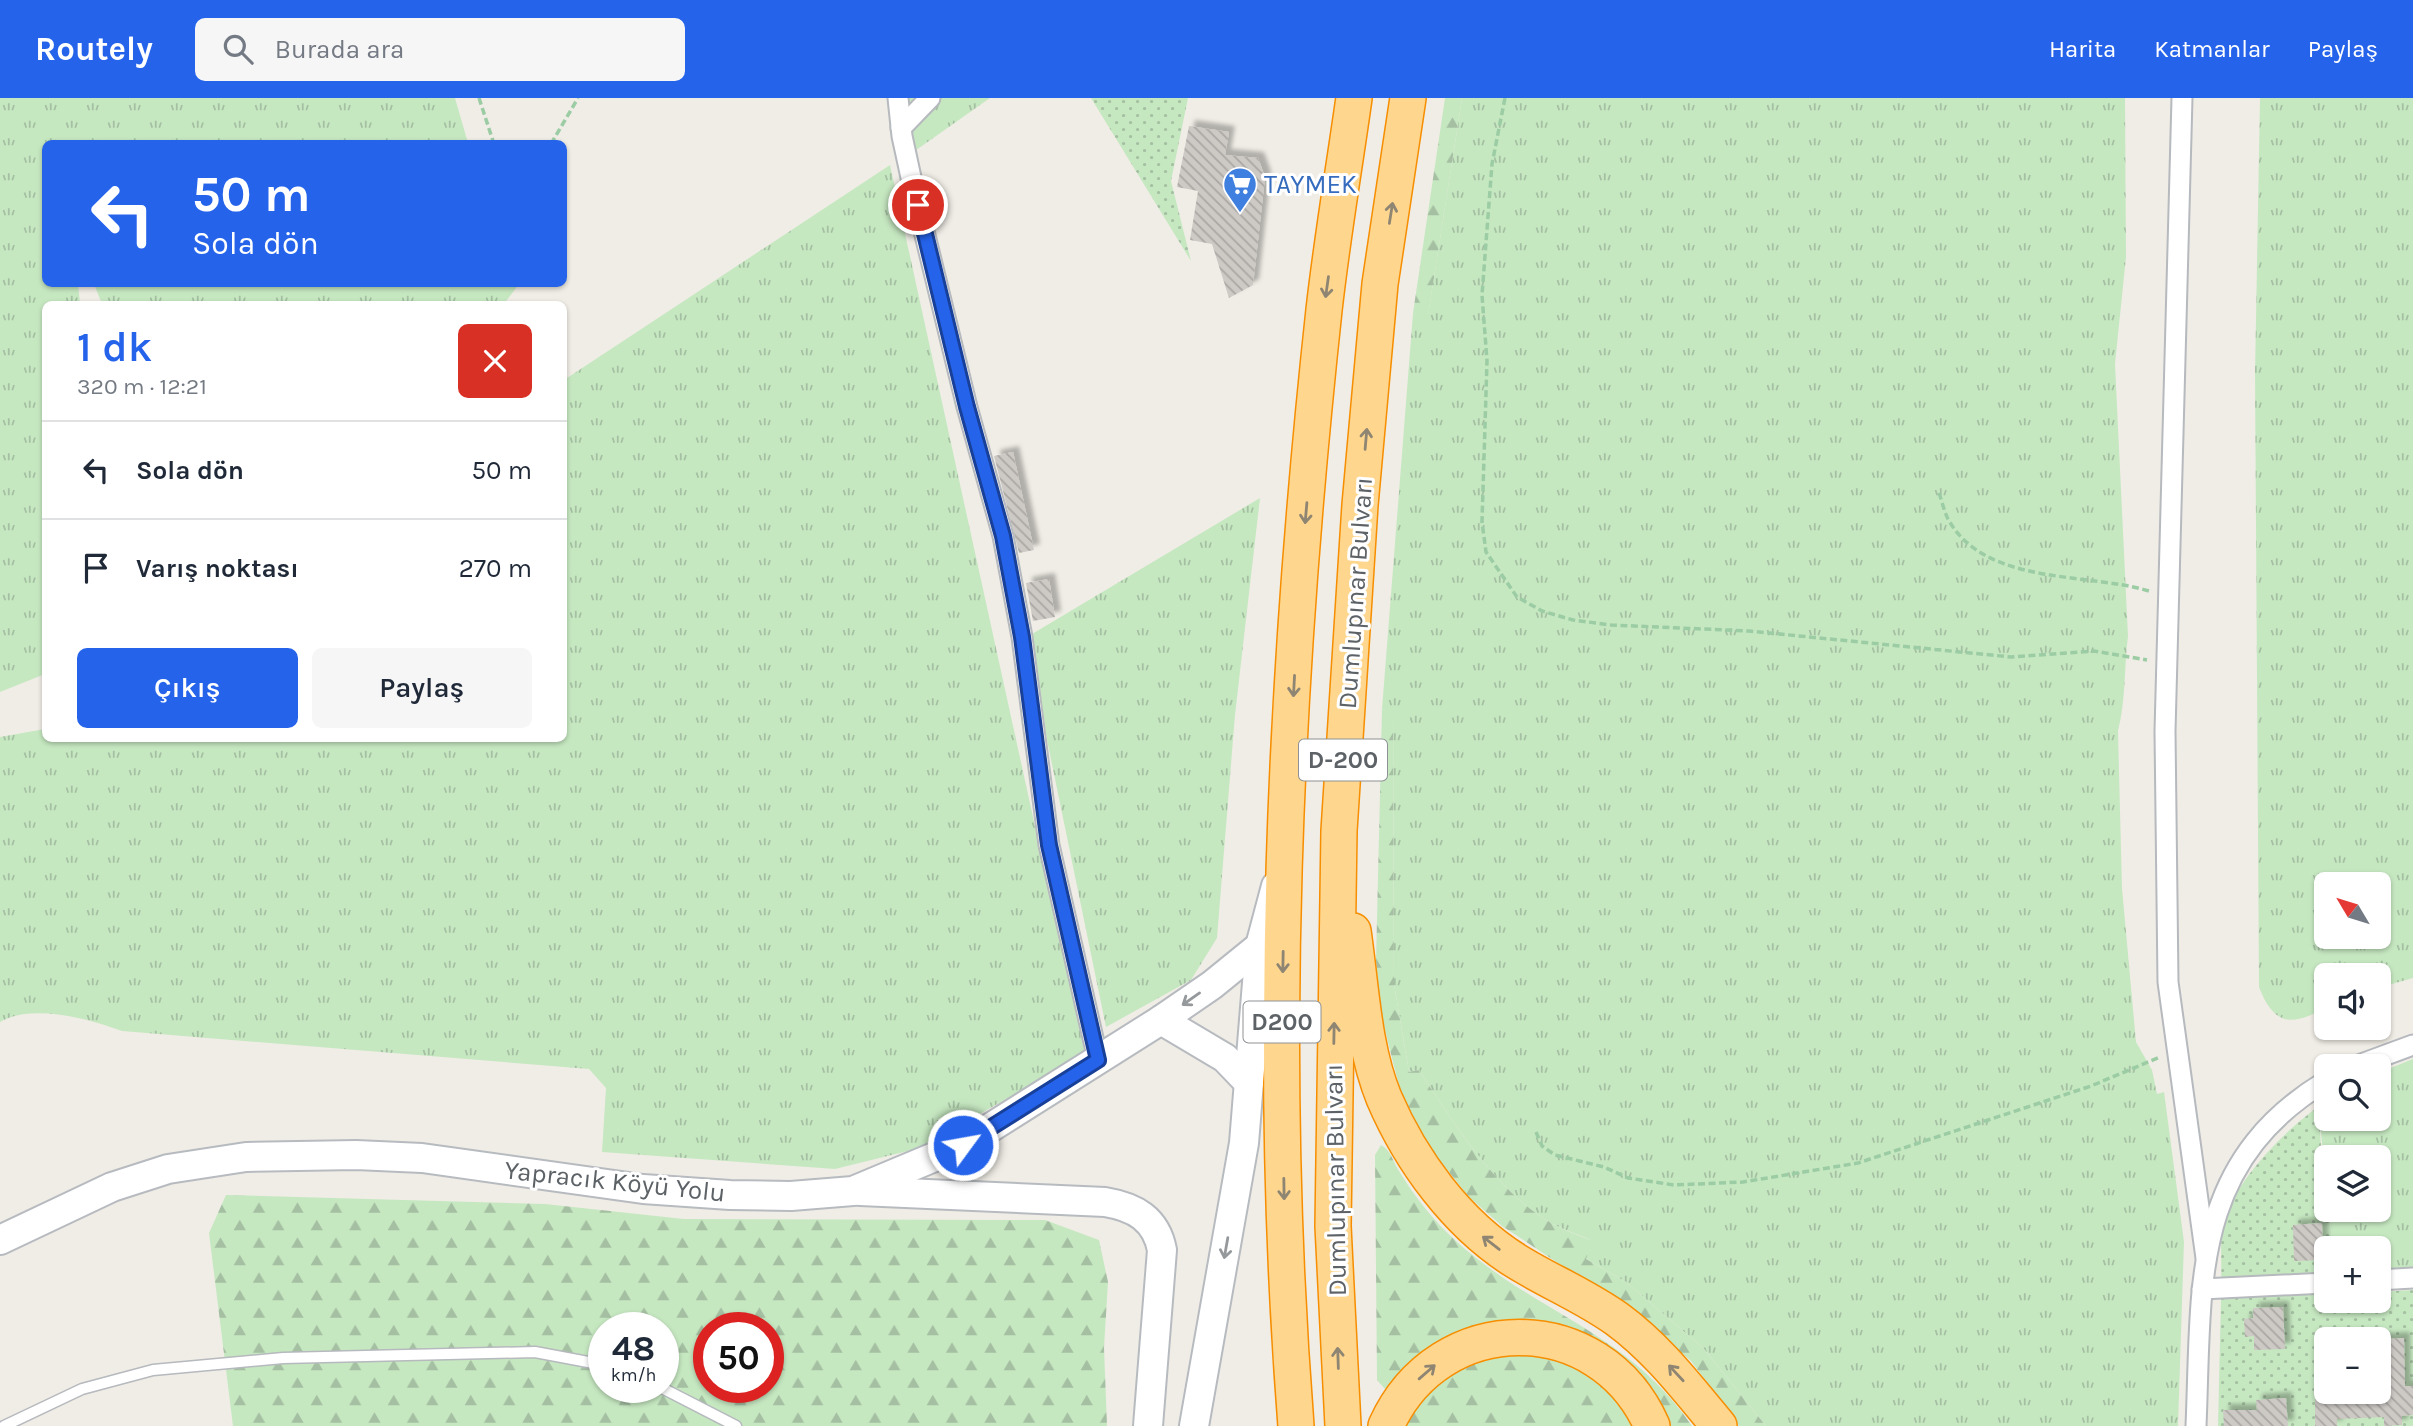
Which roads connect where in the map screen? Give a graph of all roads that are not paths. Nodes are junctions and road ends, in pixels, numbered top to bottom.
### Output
1 (898, 98) edge
2 (930, 98) edge
3 (1354, 98) edge
4 (1408, 98) edge
5 (2182, 98) edge
6 (901, 128) junction
7 (1339, 831) junction
8 (1285, 852) junction
9 (1259, 946) junction
10 (1160, 1020) junction
11 (2413, 1045) edge
12 (2389, 1054) edge
13 (1098, 1060) junction
14 (1249, 1083) junction
15 (2314, 1090) edge
16 (853, 1191) junction
17 (0, 1240) edge
18 (2206, 1258) junction
19 (2413, 1278) edge
20 (2391, 1279) edge
21 (2314, 1284) edge
22 (2202, 1289) junction
23 (588, 1362) edge
24 (679, 1397) edge
25 (1715, 1423) edge
26 (4, 1426) edge
27 (736, 1426) edge
28 (1148, 1426) edge
29 (1194, 1426) edge
30 (1296, 1426) edge
31 (1343, 1426) edge
32 (1387, 1426) edge
33 (1653, 1426) edge
34 (2196, 1426) edge

1 - 6 street
2 - 6 street
3 -> 8 highway, Dumlupınar Bulvarı / D200
7 -> 4 highway, Dumlupınar Bulvarı / D-200
5 - 18 street
6 - 13 street
25 -> 7 highway
31 -> 7 highway, Dumlupınar Bulvarı / D-200
8 - 9 main road
8 -> 30 highway, Dumlupınar Bulvarı / D200
9 -> 10 main road, Yapracık Köyü Yolu
9 - 14 main road
10 - 13 main road, Yapracık Köyü Yolu
10 - 14 main road
11 - 12 street
13 - 16 main road, Yapracık Köyü Yolu
14 -> 29 main road
15 - 18 street
16 - 17 main road, Yapracık Köyü Yolu
16 - 28 main road
18 - 22 street
19 - 20 street
21 - 22 street
22 - 34 street
23 - 26 lane
24 - 27 lane
32 -> 33 highway

